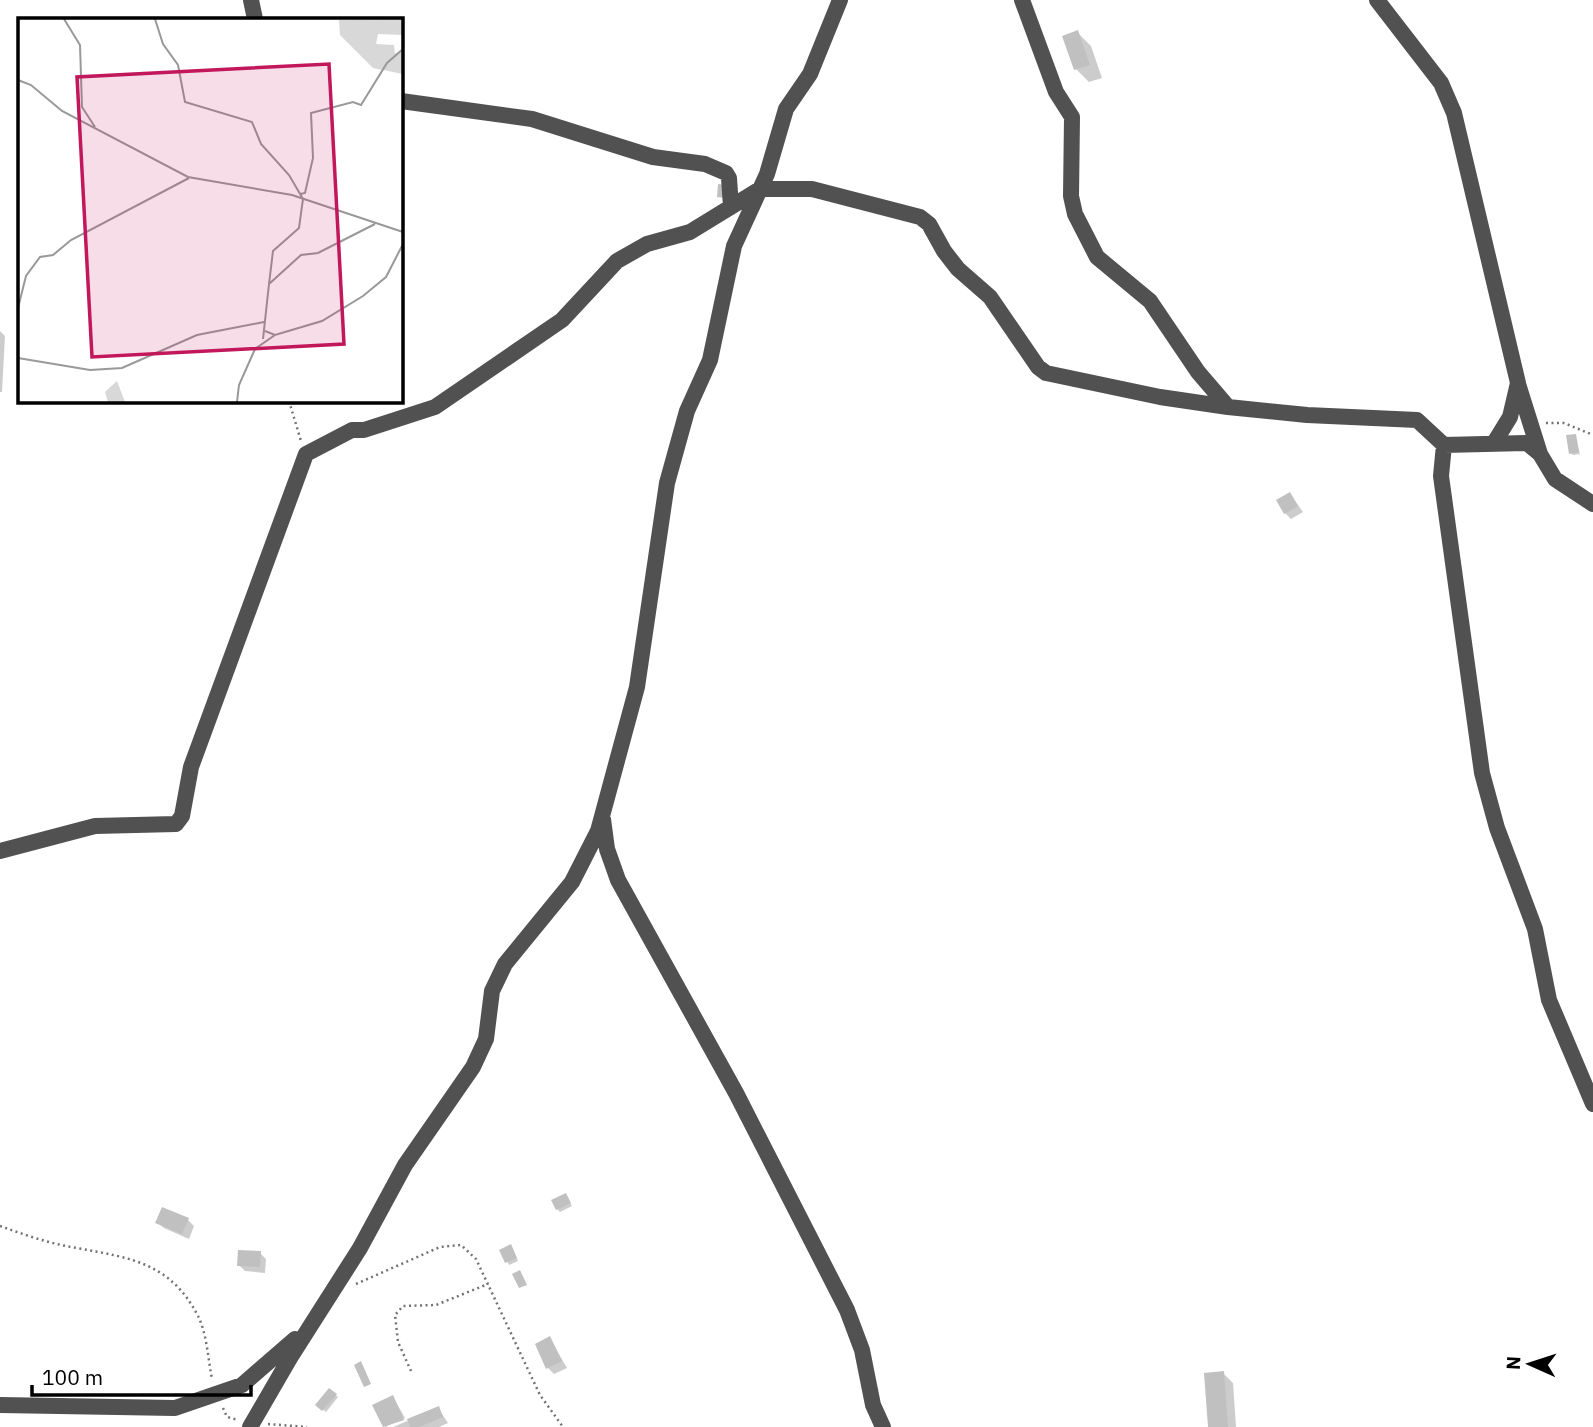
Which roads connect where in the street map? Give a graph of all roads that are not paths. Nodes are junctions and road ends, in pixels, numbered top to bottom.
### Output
1 (251, 0) edge
2 (840, 0) edge
3 (1022, 0) edge
4 (1377, 0) edge
5 (255, 18) edge
6 (402, 101) edge
7 (760, 189) junction
8 (731, 207) junction
9 (1518, 383) junction
10 (1228, 407) junction
11 (1494, 443) junction
12 (1444, 445) junction
13 (1540, 454) junction
14 (1593, 503) edge
15 (602, 813) junction
16 (0, 851) edge
17 (1593, 1104) edge
18 (311, 1324) junction
19 (0, 1405) edge
20 (251, 1425) edge
21 (883, 1427) edge

1 - 5 street
2 - 7 street
3 - 10 street
4 - 9 street
6 - 8 street
7 - 8 street
7 - 10 street
7 - 15 street
8 - 16 street
9 - 11 street
9 - 13 street
10 - 12 street
11 - 12 street
11 - 13 street
12 - 17 street
13 - 14 street
15 - 18 street
15 - 21 street
18 - 19 street
18 - 20 street

